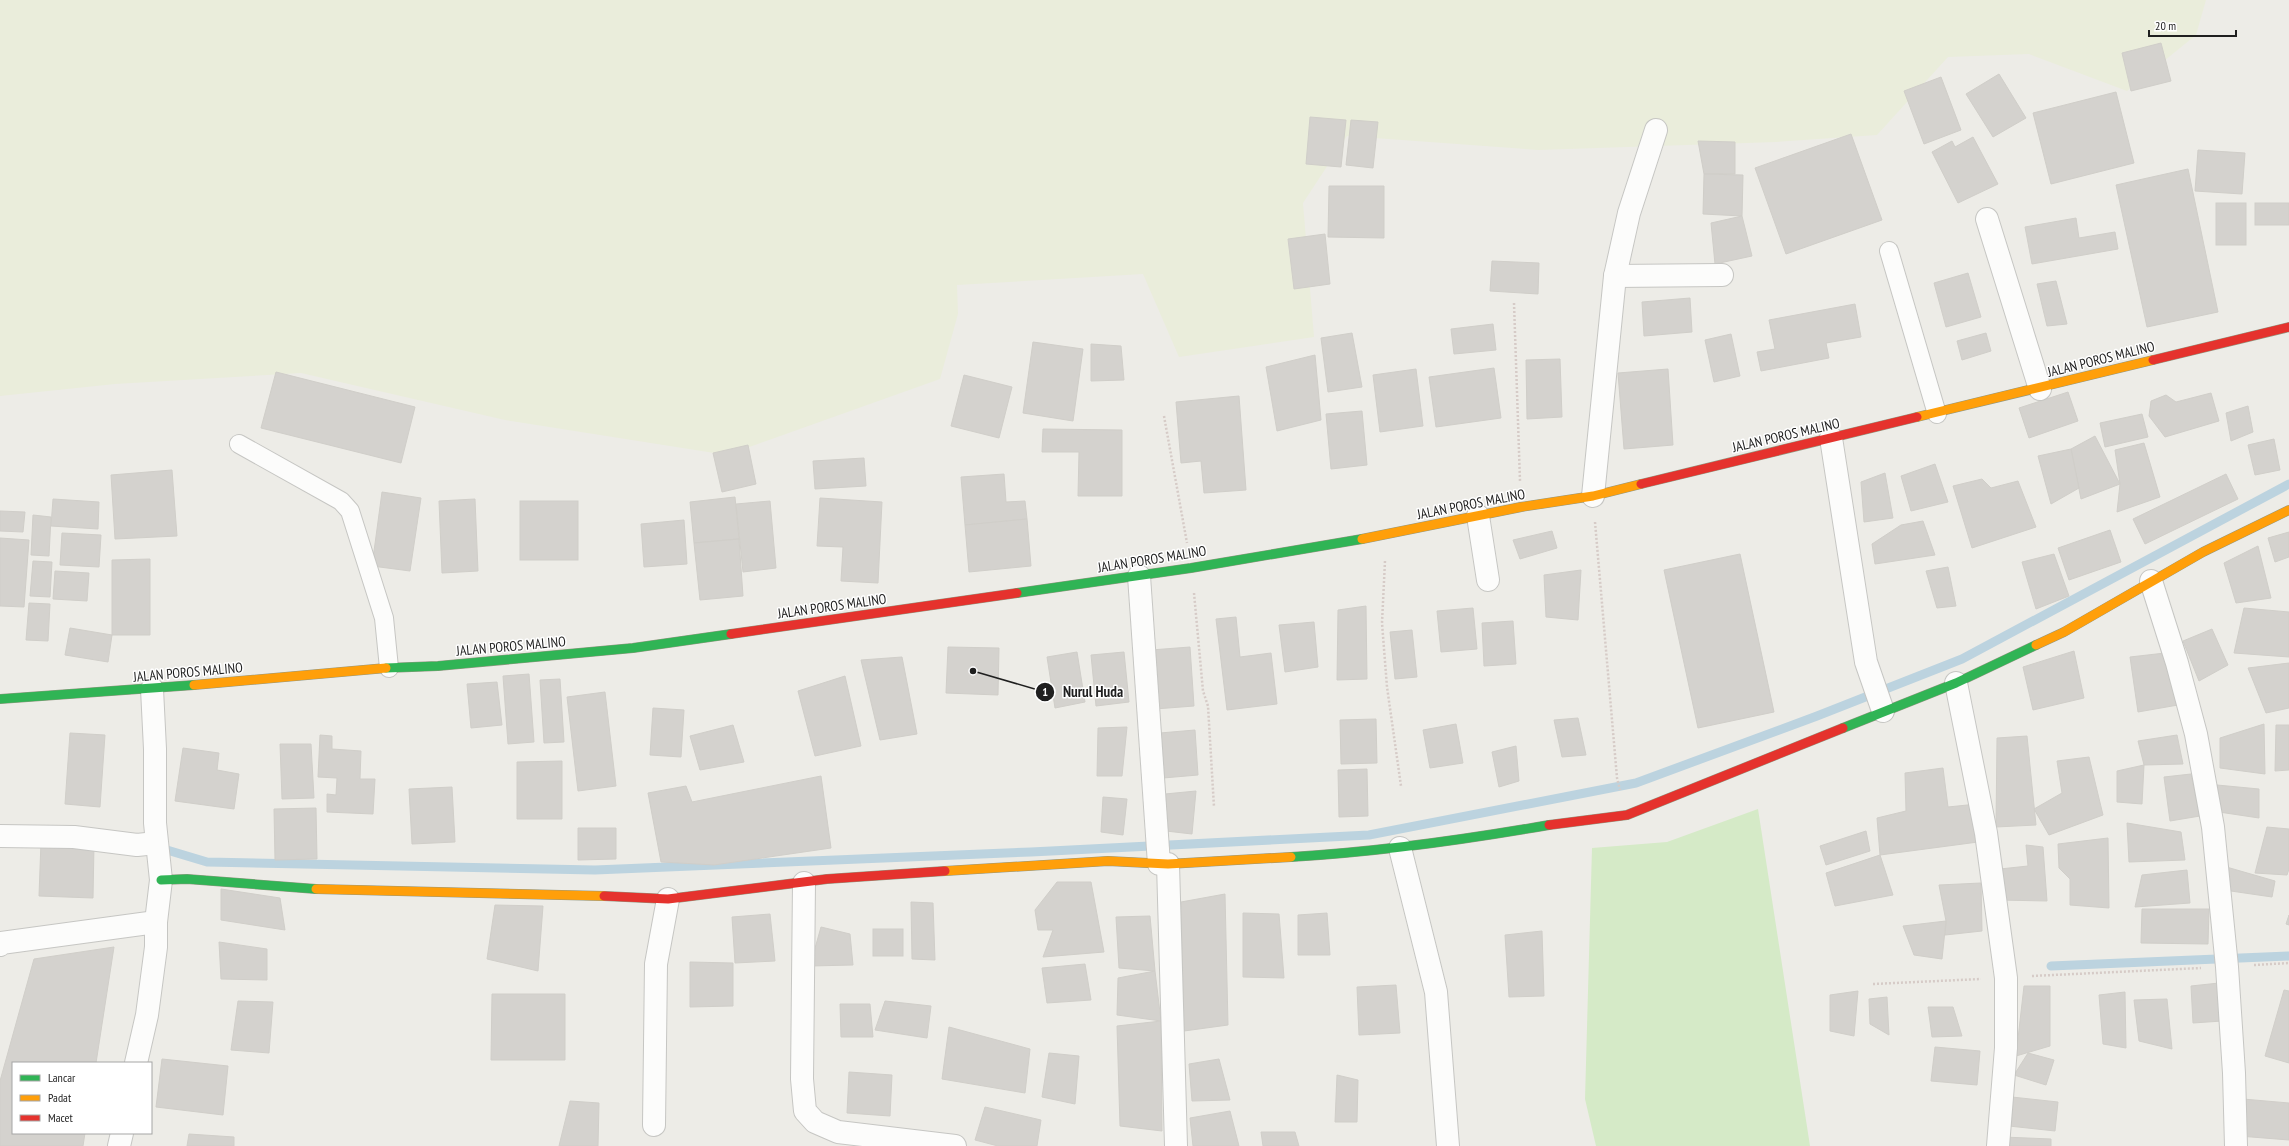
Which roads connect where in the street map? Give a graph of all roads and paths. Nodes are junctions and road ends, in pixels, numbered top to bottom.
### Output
1 (1656, 130) dead end
2 (1987, 219) dead end
3 (1889, 251) dead end
4 (1722, 275) dead end
5 (1614, 276) junction
6 (1514, 303) dead end
7 (2289, 327) edge
8 (2040, 389) junction
9 (1937, 414) junction
10 (1164, 416) dead end
11 (1831, 438) junction
12 (239, 444) dead end
13 (1593, 496) junction
14 (1521, 507) junction
15 (2289, 510) edge
16 (1478, 516) junction
17 (1386, 535) junction
18 (1191, 568) junction
19 (1139, 576) junction
20 (1488, 580) dead end
21 (2151, 581) junction
22 (389, 668) junction
23 (1956, 683) junction
24 (152, 689) junction
25 (0, 699) edge
26 (1880, 704) junction
27 (1401, 786) dead end
28 (1619, 786) dead end
29 (1214, 808) dead end
30 (0, 836) edge
31 (1400, 848) junction
32 (158, 858) junction
33 (1164, 864) junction
34 (804, 882) junction
35 (668, 900) junction
36 (156, 922) junction
37 (0, 944) edge
38 (2289, 963) edge
39 (2227, 967) junction
40 (2006, 978) junction
41 (1873, 984) dead end
42 (136, 1062) edge
43 (654, 1125) dead end
44 (122, 1134) edge
45 (119, 1146) edge
46 (955, 1146) edge
47 (1176, 1146) edge
48 (1448, 1146) edge
49 (1998, 1146) edge
50 (2236, 1146) edge

1 - 5 street
2 - 8 street
3 - 9 lane
4 - 5 street
5 - 13 street
6 - 14 path
7 - 8 main road, JALAN POROS MALINO
8 - 9 main road, JALAN POROS MALINO
9 - 11 main road, JALAN POROS MALINO
10 - 18 path
11 - 13 main road, JALAN POROS MALINO
11 - 26 street
12 - 22 lane
13 - 14 main road, JALAN POROS MALINO
13 - 28 path
14 - 16 main road, JALAN POROS MALINO
15 - 21 main road
16 - 17 main road, JALAN POROS MALINO
16 - 20 street
17 - 18 main road, JALAN POROS MALINO
17 - 27 path
18 - 19 main road, JALAN POROS MALINO
18 - 29 path
19 - 22 main road, JALAN POROS MALINO
19 - 33 street
21 - 23 main road
21 - 39 street
22 - 24 main road, JALAN POROS MALINO
23 - 26 main road
23 - 40 street
24 - 25 main road, JALAN POROS MALINO
24 - 32 street
26 - 31 main road
30 - 32 street
31 - 33 main road
31 - 48 street
32 - 35 main road
32 - 36 street
33 - 34 main road
33 - 47 street
34 - 35 main road
34 - 46 street
35 - 43 street
36 - 37 street
36 - 42 street
38 - 39 path
39 - 40 path
39 - 50 street
40 - 41 path
40 - 49 street
44 - 45 street

